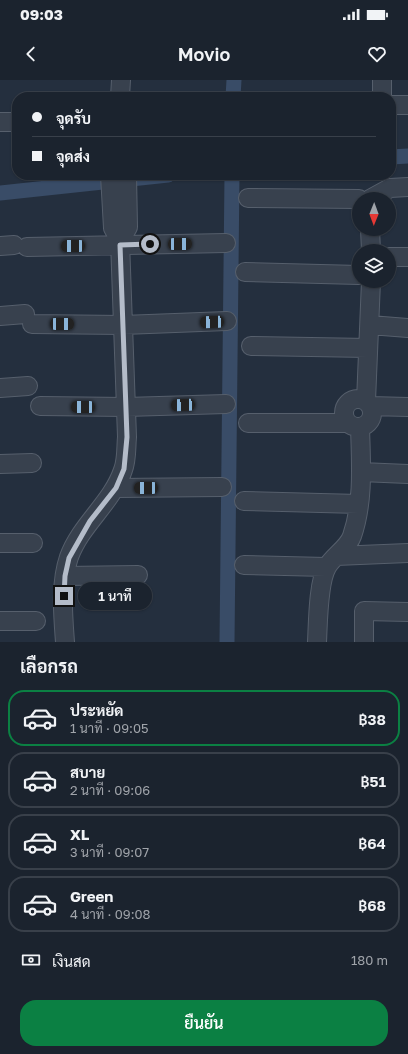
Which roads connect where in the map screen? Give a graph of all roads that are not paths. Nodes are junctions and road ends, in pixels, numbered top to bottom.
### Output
1 (121, 80) edge
2 (382, 80) edge
3 (120, 92) edge
4 (382, 92) edge
5 (396, 105) edge
6 (408, 105) edge
7 (0, 122) edge
8 (12, 122) edge
9 (112, 180) edge
10 (126, 180) edge
11 (408, 187) edge
12 (383, 192) edge
13 (248, 198) dead end
14 (352, 199) edge
15 (120, 205) junction
16 (120, 243) junction
17 (226, 243) dead end
18 (14, 246) edge
19 (396, 256) edge
20 (408, 257) edge
21 (245, 272) dead end
22 (352, 275) edge
23 (371, 288) edge
24 (0, 316) edge
25 (227, 321) dead end
26 (123, 325) junction
27 (370, 325) junction
28 (408, 328) edge
29 (251, 346) dead end
30 (368, 348) junction
31 (28, 386) dead end
32 (0, 388) edge
33 (226, 404) dead end
34 (368, 404) junction
35 (40, 406) dead end
36 (126, 407) junction
37 (408, 407) edge
38 (248, 423) dead end
39 (354, 425) junction
40 (32, 463) dead end
41 (0, 464) edge
42 (361, 472) junction
43 (408, 474) edge
44 (116, 488) junction
45 (222, 488) dead end
46 (244, 501) dead end
47 (359, 504) junction
48 (0, 543) edge
49 (33, 543) dead end
50 (408, 553) edge
51 (331, 561) junction
52 (244, 565) dead end
53 (138, 575) dead end
54 (65, 576) junction
55 (408, 612) edge
56 (0, 621) edge
57 (36, 621) dead end
58 (65, 642) edge
59 (317, 642) edge
60 (364, 642) edge

1 - 3 street
2 - 4 street
5 - 6 street
7 - 8 street
9 - 15 street
10 - 15 street
11 - 12 street
13 - 14 street
15 - 16 street
16 - 17 street
16 - 18 street
16 - 26 street
19 - 20 street
21 - 22 street
23 - 27 street
24 - 26 street
25 - 26 street
26 - 36 street
27 - 28 street
27 - 30 street
29 - 30 street
30 - 34 street
31 - 32 street
33 - 36 street
34 - 37 street
34 - 39 street
35 - 36 street
36 - 44 street
38 - 39 street
39 - 42 street
40 - 41 street
42 - 43 street
42 - 47 street
44 - 45 street
44 - 54 street
46 - 47 street
47 - 51 street
48 - 49 street
50 - 51 street
51 - 52 street
51 - 59 street
53 - 54 street
54 - 58 street
55 - 60 street
56 - 57 street

